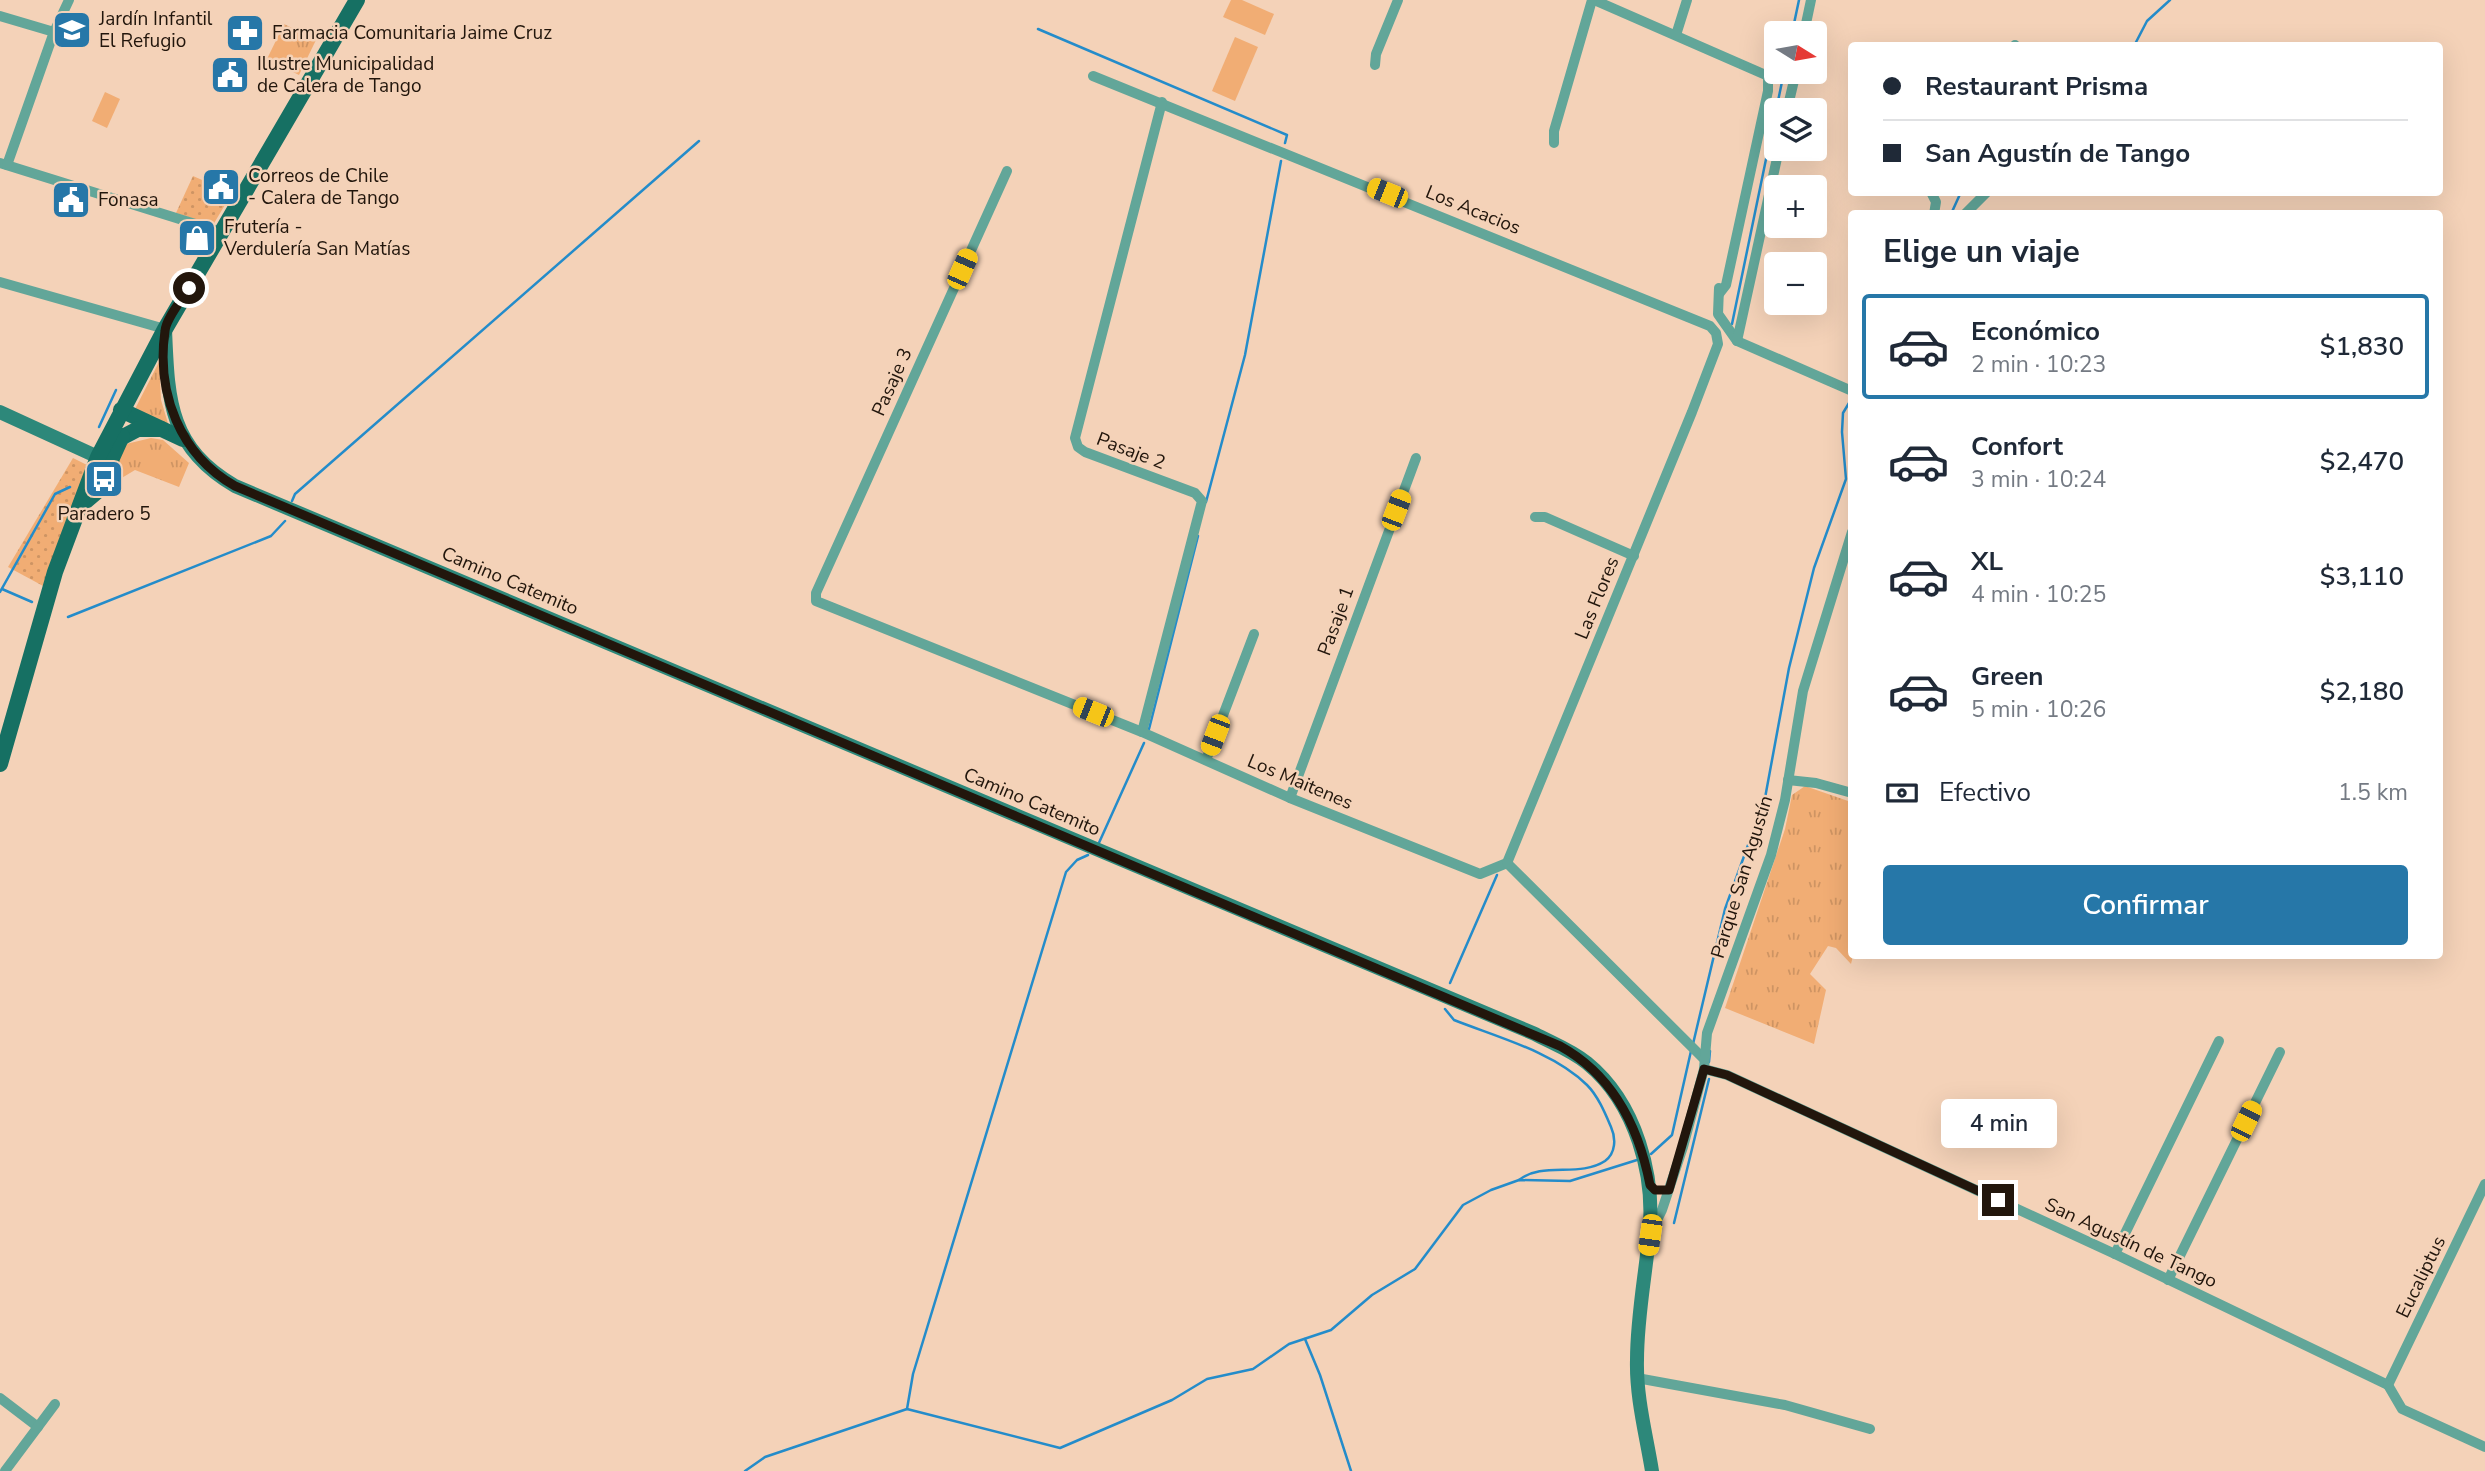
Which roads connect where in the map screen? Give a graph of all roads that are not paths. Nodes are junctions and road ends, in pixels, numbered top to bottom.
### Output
1 (69, 0) edge
2 (357, 0) edge
3 (1398, 0) edge
4 (1593, 0) edge
5 (1687, 0) edge
6 (1811, 0) edge
7 (0, 16) edge
8 (1807, 21) edge
9 (54, 32) junction
10 (1676, 34) junction
11 (1375, 65) dead end
12 (1093, 76) dead end
13 (1162, 102) junction
14 (1554, 144) dead end
15 (1776, 161) edge
16 (4, 164) edge
17 (1007, 171) dead end
18 (1982, 196) edge
19 (1969, 210) edge
20 (221, 232) junction
21 (0, 282) edge
22 (164, 329) junction
23 (1737, 341) junction
24 (1718, 346) joint
25 (1848, 389) edge
26 (121, 410) junction
27 (0, 412) edge
28 (161, 429) junction
29 (122, 436) junction
30 (183, 439) junction
31 (98, 457) junction
32 (1416, 457) dead end
33 (111, 472) junction
34 (79, 507) junction
35 (1535, 517) dead end
36 (1848, 545) edge
37 (1634, 556) junction
38 (823, 604) joint
39 (1254, 634) dead end
40 (1142, 732) junction
41 (1206, 760) junction
42 (0, 764) edge
43 (1788, 780) junction
44 (1848, 792) edge
45 (1290, 798) junction
46 (1507, 863) junction
47 (2219, 1041) dead end
48 (2280, 1052) dead end
49 (1702, 1060) junction
50 (2485, 1184) edge
51 (1650, 1185) junction
52 (1669, 1190) junction
53 (1650, 1235) junction
54 (2115, 1254) junction
55 (2168, 1280) junction
56 (1637, 1378) junction
57 (2388, 1385) junction
58 (0, 1398) edge
59 (54, 1404) dead end
60 (38, 1427) junction
61 (1870, 1430) dead end
62 (2485, 1447) edge
63 (5, 1471) edge
64 (1652, 1471) edge

1 - 9 street
2 - 20 main road
3 - 11 street
4 - 10 street
4 - 14 street
5 - 10 street
6 - 8 street
7 - 9 street
9 - 16 street
10 - 23 street
12 - 13 street, Los Acacios
13 - 24 street, Los Acacios
13 - 40 street, Pasaje 2
15 - 23 street
16 - 20 street
17 - 38 street, Pasaje 3
18 - 19 street
20 - 22 main road
21 - 22 street
22 - 26 main road
22 - 30 main road, Camino Catemito
23 - 25 street
24 - 37 street, Las Flores
26 - 28 main road
26 - 31 main road
27 - 31 main road
28 - 29 main road
28 - 30 main road
29 - 31 main road
29 - 33 main road
30 - 51 main road, Camino Catemito
31 - 33 main road
31 - 34 main road
32 - 45 street, Pasaje 1
33 - 34 main road
34 - 42 main road
35 - 37 street
36 - 43 street, Parque San Agustín
37 - 46 street, Las Flores
38 - 40 street, Los Maitenes
39 - 41 street
40 - 41 street, Los Maitenes
41 - 45 street, Los Maitenes
43 - 44 street
43 - 49 street, Parque San Agustín
45 - 46 street, Los Maitenes
46 - 49 street
47 - 54 street
48 - 55 street
49 - 52 street, Parque San Agustín
49 - 54 street, San Agustín de Tango
50 - 57 street, Eucaliptus
51 - 52 street
51 - 53 main road, Camino Catemito
52 - 53 street, Parque San Agustín
53 - 56 main road, Camino Catemito
54 - 55 street, San Agustín de Tango
55 - 57 street, San Agustín de Tango
56 - 61 street
56 - 64 main road, Camino Catemito
57 - 62 street
58 - 60 street
59 - 60 street
60 - 63 street

